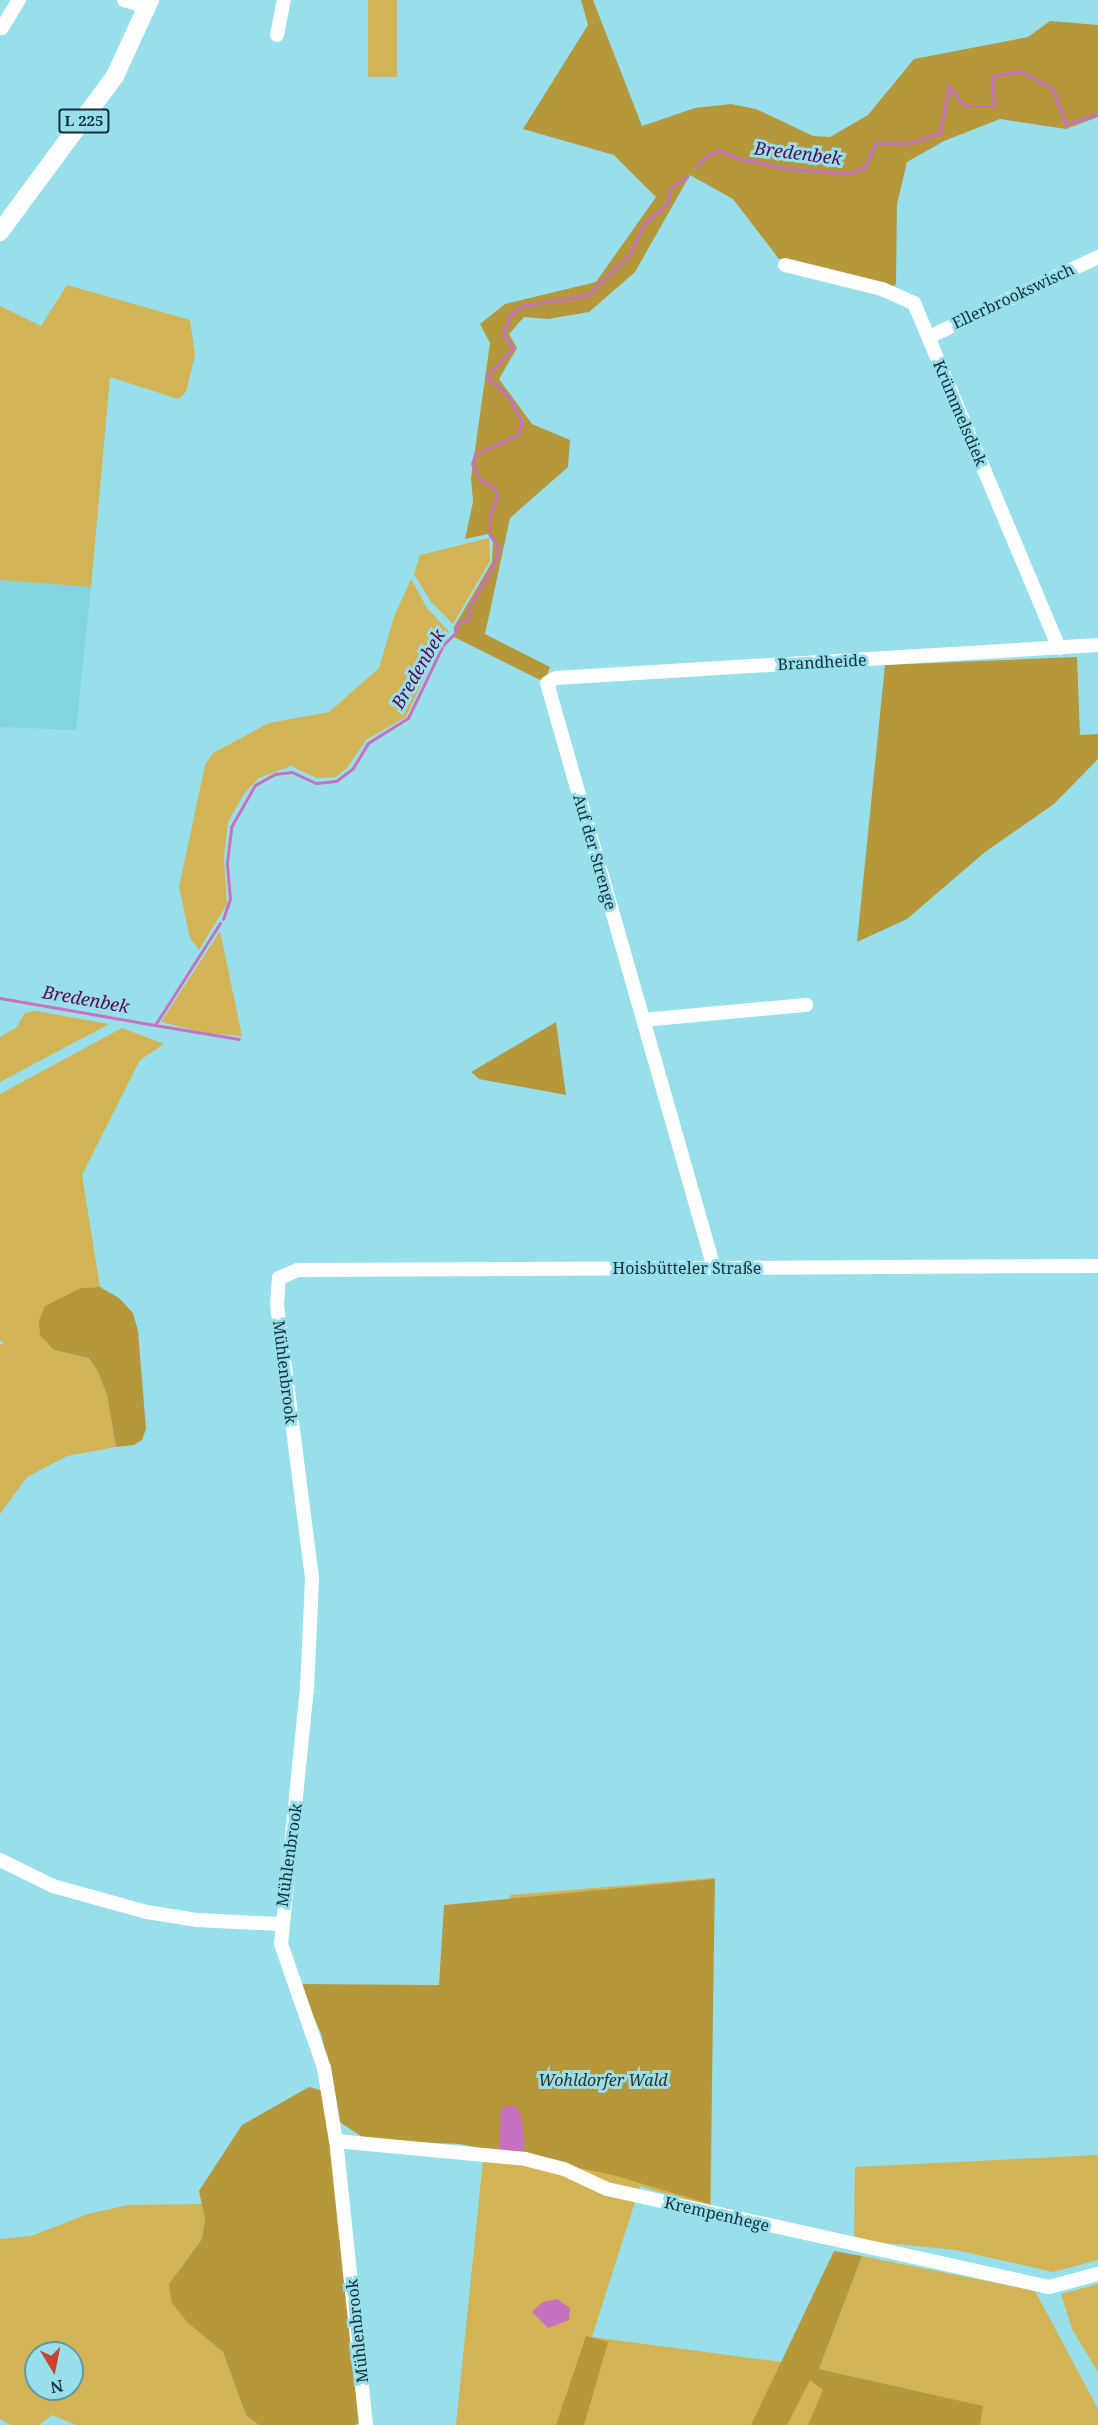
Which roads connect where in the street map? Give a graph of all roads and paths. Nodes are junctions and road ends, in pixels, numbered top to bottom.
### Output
1 (20, 0) edge
2 (124, 0) edge
3 (284, 0) edge
4 (149, 4) edge
5 (2, 28) dead end
6 (277, 35) dead end
7 (0, 232) edge
8 (1098, 256) edge
9 (785, 265) dead end
10 (928, 337) junction
11 (1098, 645) edge
12 (1059, 648) junction
13 (547, 683) joint
14 (806, 1005) dead end
15 (643, 1020) junction
16 (1098, 1266) edge
17 (714, 1268) junction
18 (279, 1278) joint
19 (0, 1860) edge
20 (280, 1924) junction
21 (336, 2141) junction
22 (1098, 2274) edge
23 (366, 2425) edge

1 - 5 street
2 - 4 street
3 - 6 street
4 - 7 main road, L 225
8 - 10 street, Ellerbrookswisch
9 - 10 street, Krümmelsdiek
10 - 12 street, Krümmelsdiek
11 - 12 street, Brandheide
12 - 13 street, Brandheide
13 - 15 street, Auf der Strenge
14 - 15 street
15 - 17 street, Auf der Strenge
16 - 17 street, Hoisbütteler Straße
17 - 18 street, Hoisbütteler Straße
18 - 20 street, Mühlenbrook
19 - 20 street
20 - 21 street, Mühlenbrook
21 - 22 street, Krempenhege
21 - 23 street, Mühlenbrook

